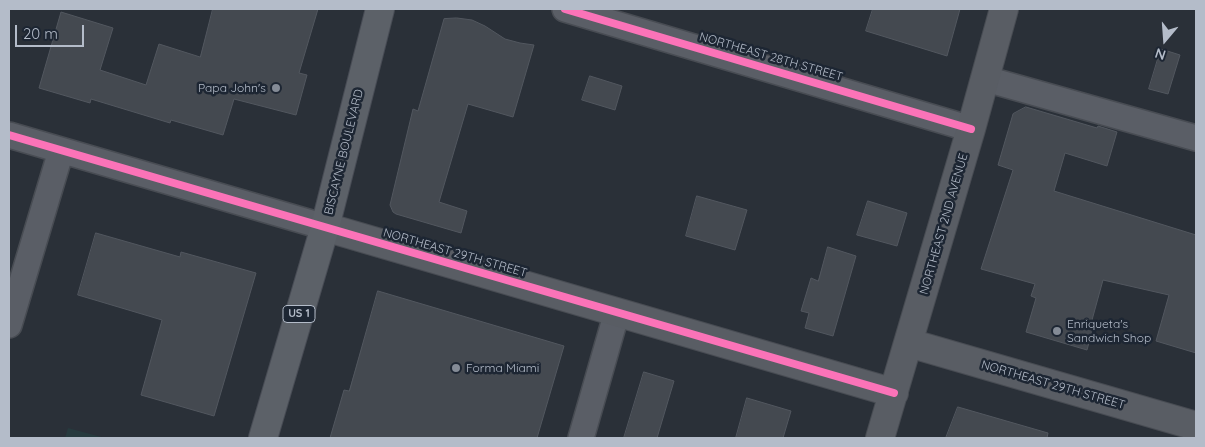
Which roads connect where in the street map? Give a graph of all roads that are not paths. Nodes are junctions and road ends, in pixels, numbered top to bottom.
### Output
1 (380, 9) edge
2 (565, 9) edge
3 (1004, 9) edge
4 (986, 79) junction
5 (972, 129) junction
6 (9, 135) edge
7 (1196, 138) edge
8 (61, 151) junction
9 (325, 227) junction
10 (617, 312) junction
11 (9, 325) edge
12 (909, 342) junction
13 (894, 393) junction
14 (1196, 426) edge
15 (263, 438) edge
16 (580, 438) edge
17 (880, 438) edge

1 - 9 main road, BISCAYNE BOULEVARD / US 1
2 - 5 street, NORTHEAST 28TH STREET
3 - 4 street, NORTHEAST 2ND AVENUE
4 - 5 street, NORTHEAST 2ND AVENUE
4 - 7 street
5 - 12 street, NORTHEAST 2ND AVENUE
6 - 8 street, NORTHEAST 29TH STREET
8 - 9 street, NORTHEAST 29TH STREET
8 - 11 street
9 - 10 street, NORTHEAST 29TH STREET
9 - 15 main road, BISCAYNE BOULEVARD / US 1
10 - 13 street, NORTHEAST 29TH STREET
10 - 16 street
12 - 13 street, NORTHEAST 2ND AVENUE
12 - 14 street, NORTHEAST 29TH STREET
13 - 17 street, NORTHEAST 2ND AVENUE

